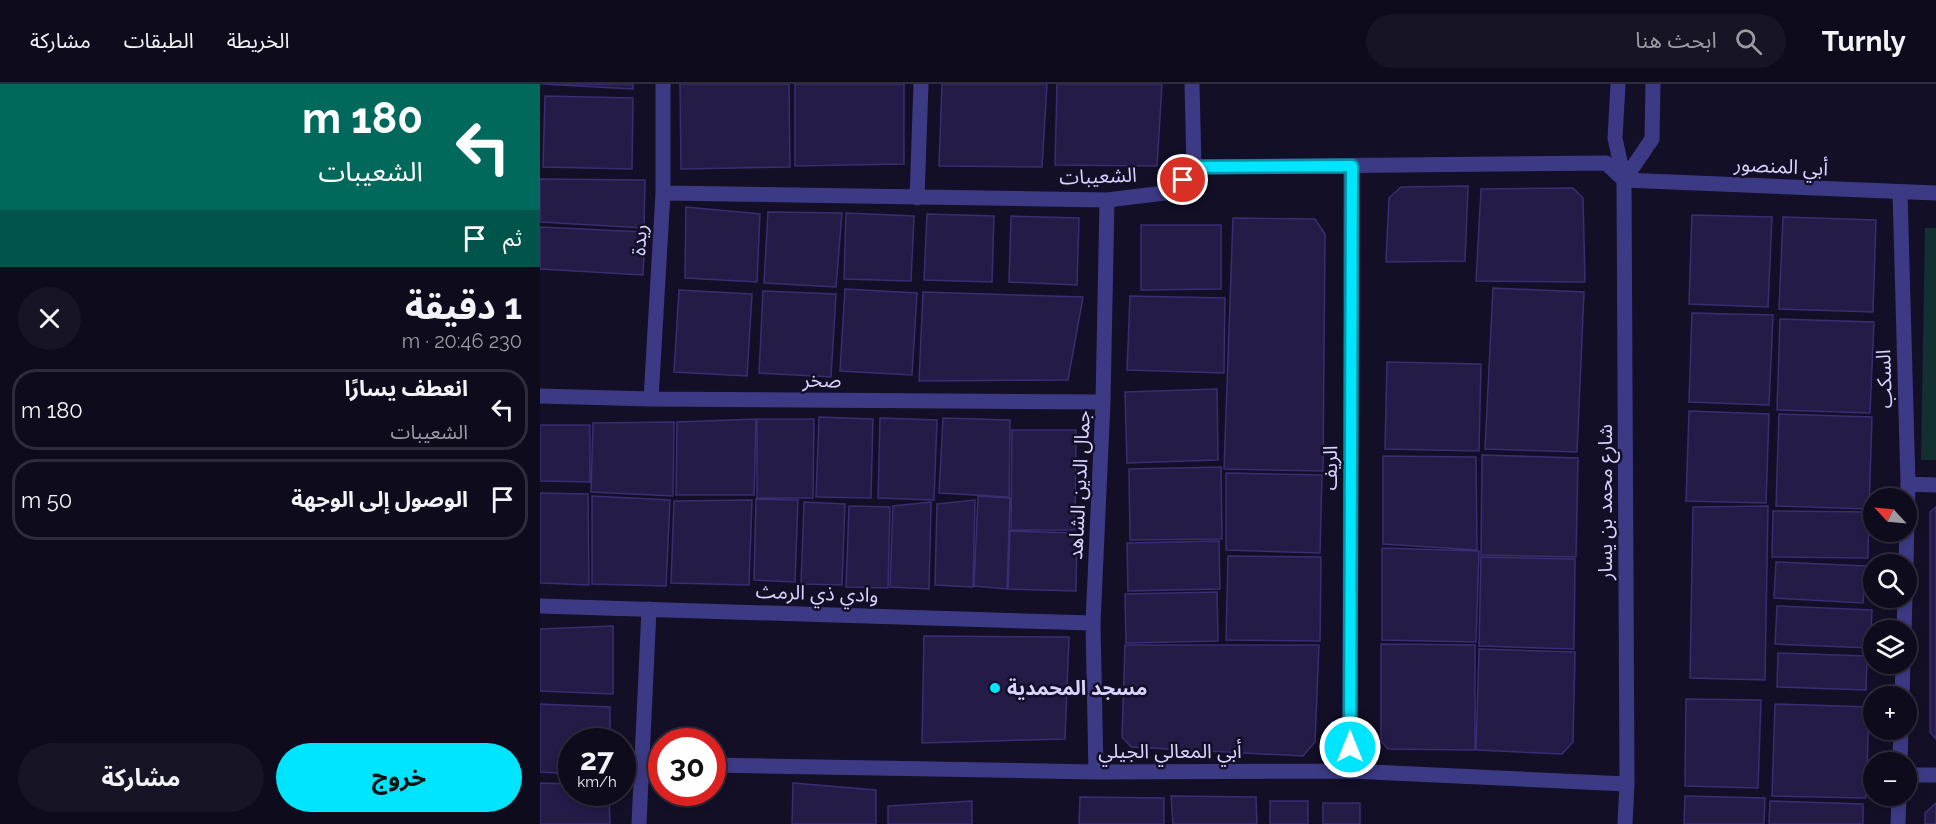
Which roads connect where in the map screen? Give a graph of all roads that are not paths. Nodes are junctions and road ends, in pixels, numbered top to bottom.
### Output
1 (663, 84) edge
2 (921, 84) edge
3 (1192, 84) edge
4 (1618, 84) edge
5 (1653, 84) edge
6 (1352, 166) junction
7 (1194, 167) junction
8 (1624, 180) junction
9 (1900, 192) junction
10 (663, 193) junction
11 (1936, 193) edge
12 (917, 198) junction
13 (1107, 200) junction
14 (540, 396) edge
15 (651, 399) junction
16 (1103, 402) junction
17 (1908, 484) junction
18 (1936, 485) edge
19 (1906, 554) edge
20 (540, 606) edge
21 (649, 609) junction
22 (1093, 623) junction
23 (641, 763) junction
24 (648, 763) edge
25 (726, 765) edge
26 (1350, 771) junction
27 (1096, 772) junction
28 (1917, 775) edge
29 (1936, 776) edge
30 (1627, 784) junction
31 (1899, 806) edge
32 (639, 824) edge
33 (1625, 824) edge
34 (1898, 824) edge

1 - 10 street, ريدة
2 - 12 street
3 - 7 street
4 - 8 street, شارع محمد بن يسار
5 - 8 street
6 - 7 street
6 - 8 street
6 - 26 street, الريف
7 - 13 street, الشعيبات
8 - 9 street, أبي المنصور
8 - 30 street, شارع محمد بن يسار
9 - 11 street, أبي المنصور
9 - 17 street, السكب
10 - 12 street, الشعيبات
10 - 15 street, ريدة
12 - 13 street, الشعيبات
13 - 16 street, جمال الدين الشاهد
14 - 15 street, صخر
15 - 16 street, صخر
16 - 22 street, جمال الدين الشاهد
17 - 18 street
17 - 19 street, السكب
20 - 21 street, وادي ذي الرمث
21 - 22 street, وادي ذي الرمث
21 - 23 street
22 - 27 street, جمال الدين الشاهد
23 - 24 street
23 - 32 street
25 - 27 street, أبي المعالي الجيلي
26 - 27 street, أبي المعالي الجيلي
26 - 30 street, أبي المعالي الجيلي
28 - 29 street
30 - 33 street, شارع محمد بن يسار
31 - 34 street

